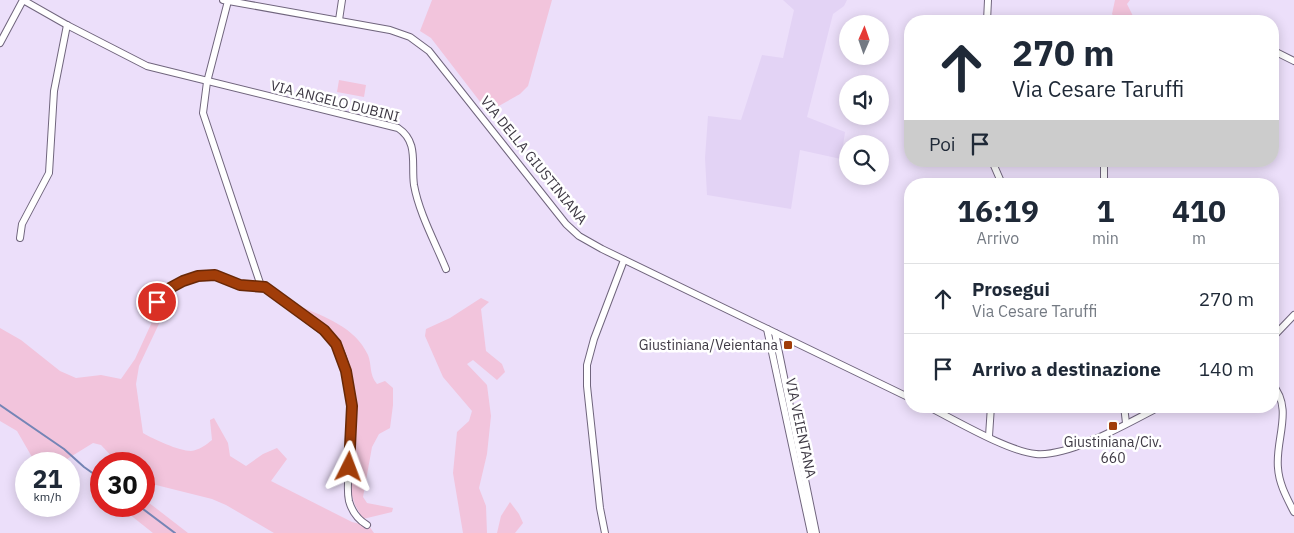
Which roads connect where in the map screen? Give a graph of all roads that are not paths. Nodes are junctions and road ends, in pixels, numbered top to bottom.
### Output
1 (23, 0) edge
2 (226, 0) edge
3 (342, 0) edge
4 (988, 0) edge
5 (987, 15) edge
6 (339, 20) junction
7 (67, 25) junction
8 (0, 43) edge
9 (1279, 54) edge
10 (1294, 61) edge
11 (207, 82) junction
12 (20, 238) dead end
13 (624, 260) junction
14 (446, 268) dead end
15 (261, 286) junction
16 (157, 302) dead end
17 (1294, 315) edge
18 (767, 329) junction
19 (1279, 331) edge
20 (776, 333) junction
21 (904, 395) edge
22 (1279, 395) edge
23 (941, 413) edge
24 (991, 413) edge
25 (1125, 413) edge
26 (1147, 413) edge
27 (1126, 423) junction
28 (989, 436) junction
29 (1294, 512) edge
30 (367, 525) dead end
31 (605, 533) edge
32 (810, 533) edge
33 (816, 533) edge

1 - 7 street, VIA ANGELO DUBINI
1 - 8 street
2 - 6 street, VIA DELLA GIUSTINIANA
2 - 11 street
3 - 6 street
4 - 5 street
6 - 13 street, VIA DELLA GIUSTINIANA
7 - 11 street, VIA ANGELO DUBINI
7 - 12 street
9 - 10 street
11 - 14 street, VIA ANGELO DUBINI
11 - 15 street
13 - 18 street, VIA DELLA GIUSTINIANA
13 - 31 street
15 - 16 street
15 - 30 street
17 - 19 street
18 - 20 street, VIA DELLA GIUSTINIANA
18 - 32 street, VIA VEIENTANA
20 - 21 street, VIA DELLA GIUSTINIANA
20 - 33 street, VIA VEIENTANA
22 - 29 street
23 - 28 street
24 - 28 street
25 - 27 street
26 - 27 street
27 - 28 street

